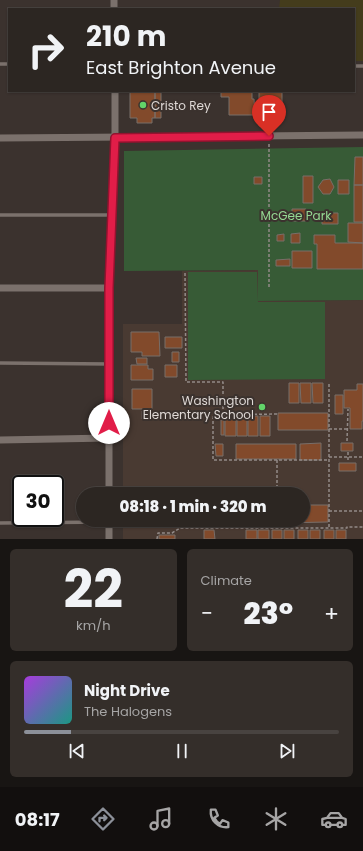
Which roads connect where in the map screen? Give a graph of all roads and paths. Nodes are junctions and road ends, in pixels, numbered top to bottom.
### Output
1 (114, 92) edge
2 (363, 135) edge
3 (269, 136) junction
4 (0, 138) edge
5 (115, 138) junction
6 (0, 215) edge
7 (112, 215) junction
8 (186, 273) dead end
9 (0, 288) edge
10 (109, 288) junction
11 (269, 289) dead end
12 (0, 363) edge
13 (109, 364) junction
14 (329, 384) dead end
15 (348, 409) dead end
16 (277, 414) dead end
17 (223, 415) junction
18 (223, 419) dead end
19 (329, 429) junction
20 (348, 429) junction
21 (109, 438) junction
22 (0, 440) edge
23 (348, 442) dead end
24 (348, 452) dead end
25 (329, 457) junction
26 (348, 457) junction
27 (363, 457) edge
28 (277, 460) junction
29 (329, 460) junction
30 (348, 462) dead end
31 (109, 487) edge
32 (277, 487) edge
33 (329, 511) junction
34 (363, 511) edge
35 (76, 522) edge
36 (0, 523) edge
37 (109, 527) edge
38 (363, 527) edge
39 (277, 528) joint
40 (329, 528) junction
41 (109, 539) edge
42 (157, 539) edge

1 - 5 street
2 - 3 street
3 - 5 street
3 - 11 path
4 - 5 street
5 - 7 street
6 - 7 lane
7 - 10 street
8 - 17 path
9 - 10 street
10 - 13 street
12 - 13 lane
13 - 21 street
14 - 19 path
15 - 20 path
16 - 17 path
17 - 18 path
17 - 28 path
19 - 20 path
19 - 25 path
20 - 23 path
21 - 22 street
21 - 31 street
24 - 26 path
25 - 26 path
25 - 29 path
26 - 27 path
26 - 30 path
28 - 29 path
28 - 32 path
29 - 33 path
33 - 34 path
33 - 40 path
35 - 36 lane
37 - 41 street
38 - 40 path
39 - 40 path
39 - 42 path

